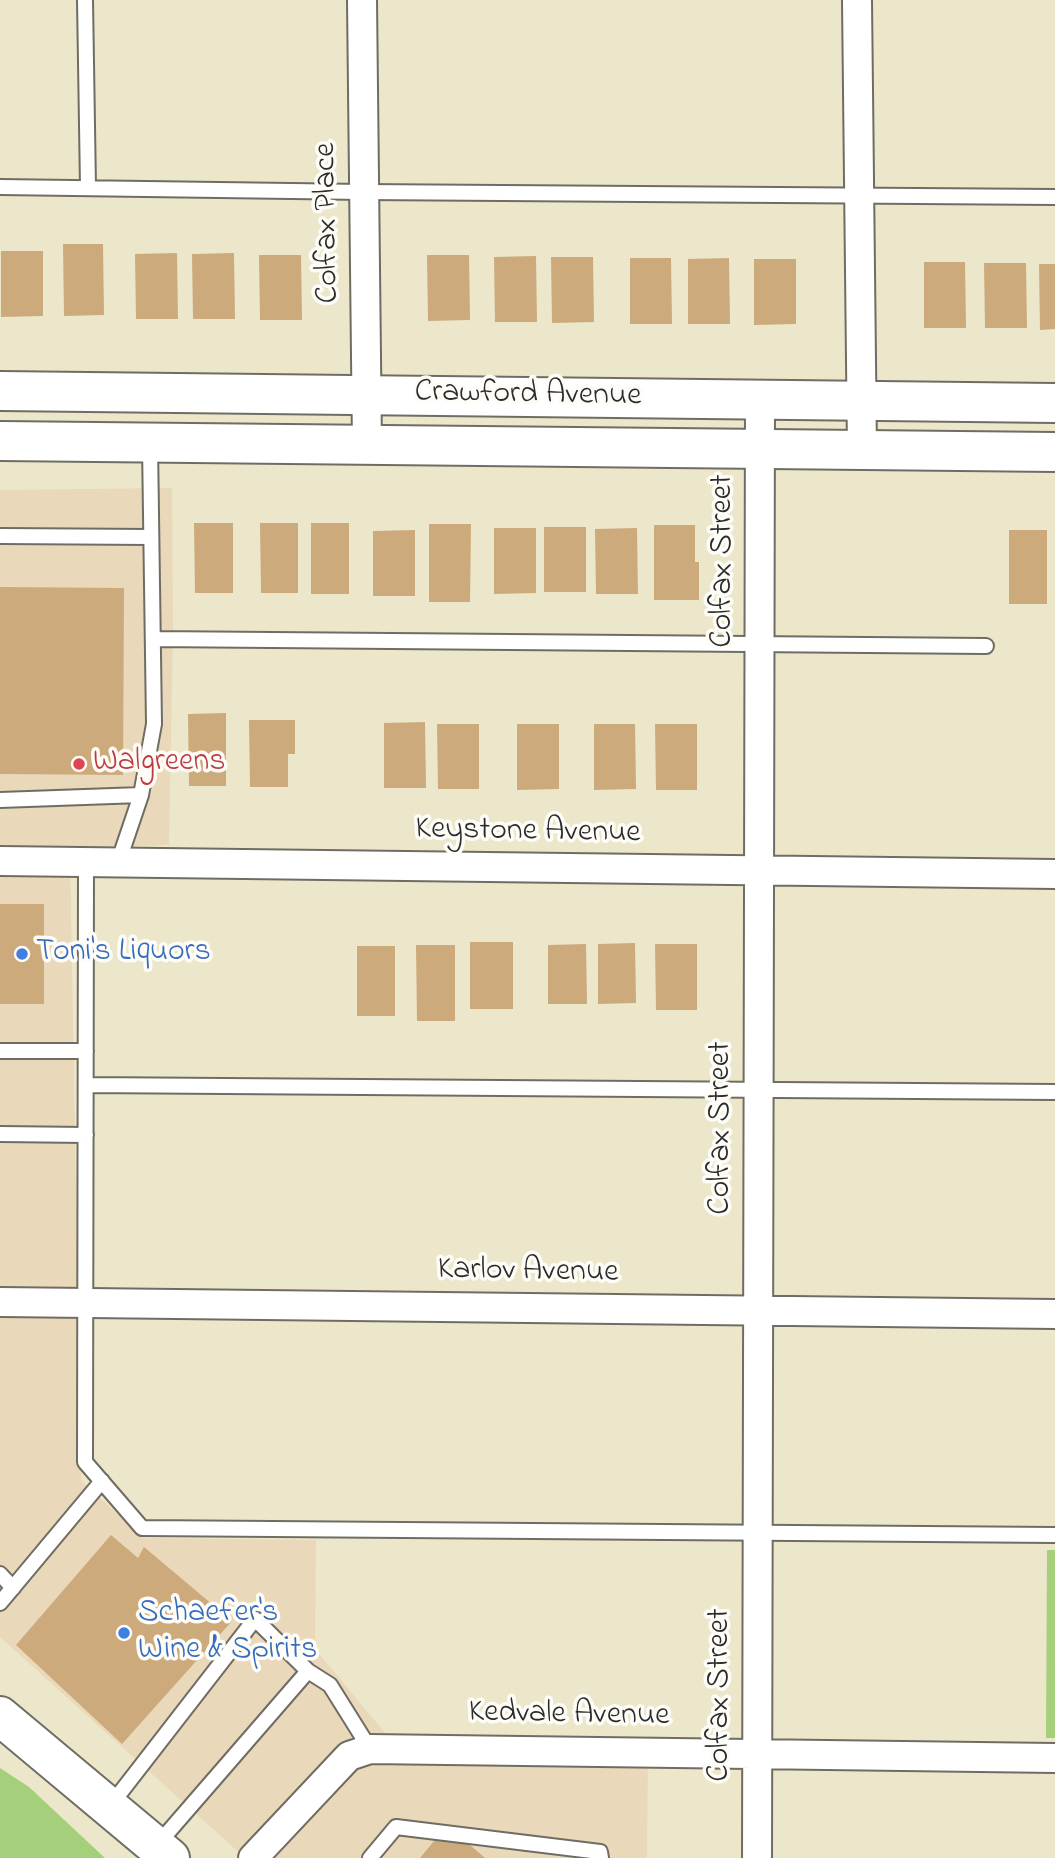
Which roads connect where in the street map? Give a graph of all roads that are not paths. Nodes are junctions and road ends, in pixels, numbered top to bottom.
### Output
1 (85, 0) edge
2 (362, 0) edge
3 (857, 0) edge
4 (0, 187) edge
5 (88, 187) junction
6 (364, 192) junction
7 (860, 195) junction
8 (1055, 197) edge
9 (0, 391) edge
10 (366, 394) junction
11 (760, 399) junction
12 (862, 400) junction
13 (1055, 403) edge
14 (0, 441) edge
15 (150, 443) junction
16 (367, 445) junction
17 (760, 449) junction
18 (862, 450) junction
19 (1055, 452) edge
20 (0, 536) edge
21 (151, 537) junction
22 (153, 639) junction
23 (760, 644) junction
24 (986, 646) dead end
25 (141, 795) junction
26 (0, 800) edge
27 (0, 861) edge
28 (86, 862) junction
29 (118, 863) junction
30 (760, 871) junction
31 (1055, 874) edge
32 (0, 1051) edge
33 (86, 1051) junction
34 (86, 1085) junction
35 (758, 1089) junction
36 (1055, 1092) edge
37 (0, 1134) edge
38 (86, 1135) junction
39 (0, 1302) edge
40 (86, 1303) junction
41 (757, 1311) junction
42 (1055, 1314) edge
43 (102, 1481) junction
44 (757, 1533) junction
45 (1055, 1535) edge
46 (0, 1574) edge
47 (13, 1588) junction
48 (0, 1603) edge
49 (308, 1671) junction
50 (0, 1716) edge
51 (370, 1749) junction
52 (757, 1754) junction
53 (1055, 1758) edge
54 (110, 1807) junction
55 (163, 1852) edge
56 (253, 1858) edge
57 (370, 1858) edge
58 (601, 1858) edge
59 (757, 1858) edge

1 - 5 lane
2 - 6 street, Colfax Place
3 - 7 street
4 - 5 lane
5 - 6 lane
6 - 7 lane
6 - 10 street, Colfax Place
7 - 8 lane
7 - 12 street
9 - 10 main road, Crawford Avenue
10 - 11 main road, Crawford Avenue
10 - 16 street, Colfax Place
11 - 12 main road, Crawford Avenue
11 - 17 street, Colfax Street
12 - 13 main road, Crawford Avenue
12 - 18 street
14 - 15 main road, Crawford Avenue
15 - 16 main road, Crawford Avenue
15 - 21 lane
16 - 17 main road, Crawford Avenue
17 - 18 main road, Crawford Avenue
17 - 23 street, Colfax Street
18 - 19 main road, Crawford Avenue
20 - 21 lane
21 - 22 lane
22 - 23 lane
22 - 25 lane
23 - 24 lane
23 - 30 street, Colfax Street
25 - 26 lane
25 - 29 lane
27 - 28 street, Keystone Avenue
28 - 29 street, Keystone Avenue
28 - 33 lane
29 - 30 street, Keystone Avenue
30 - 31 street, Keystone Avenue
30 - 35 street, Colfax Street
32 - 33 lane
33 - 34 lane
34 - 35 lane
34 - 38 lane
35 - 36 lane
35 - 41 street, Colfax Street
37 - 38 lane
38 - 40 lane
39 - 40 street, Karlov Avenue
40 - 41 street, Karlov Avenue
40 - 43 lane
41 - 42 street, Karlov Avenue
41 - 44 street, Colfax Street
43 - 44 lane
43 - 47 lane
44 - 45 lane
44 - 52 street, Colfax Street
46 - 47 lane
47 - 48 lane
49 - 51 lane
49 - 54 lane
49 - 55 lane
50 - 54 main road
51 - 52 street, Kedvale Avenue
51 - 56 street, Kedvale Avenue
52 - 53 street, Kedvale Avenue
52 - 59 street, Colfax Street
54 - 55 main road
57 - 58 lane

